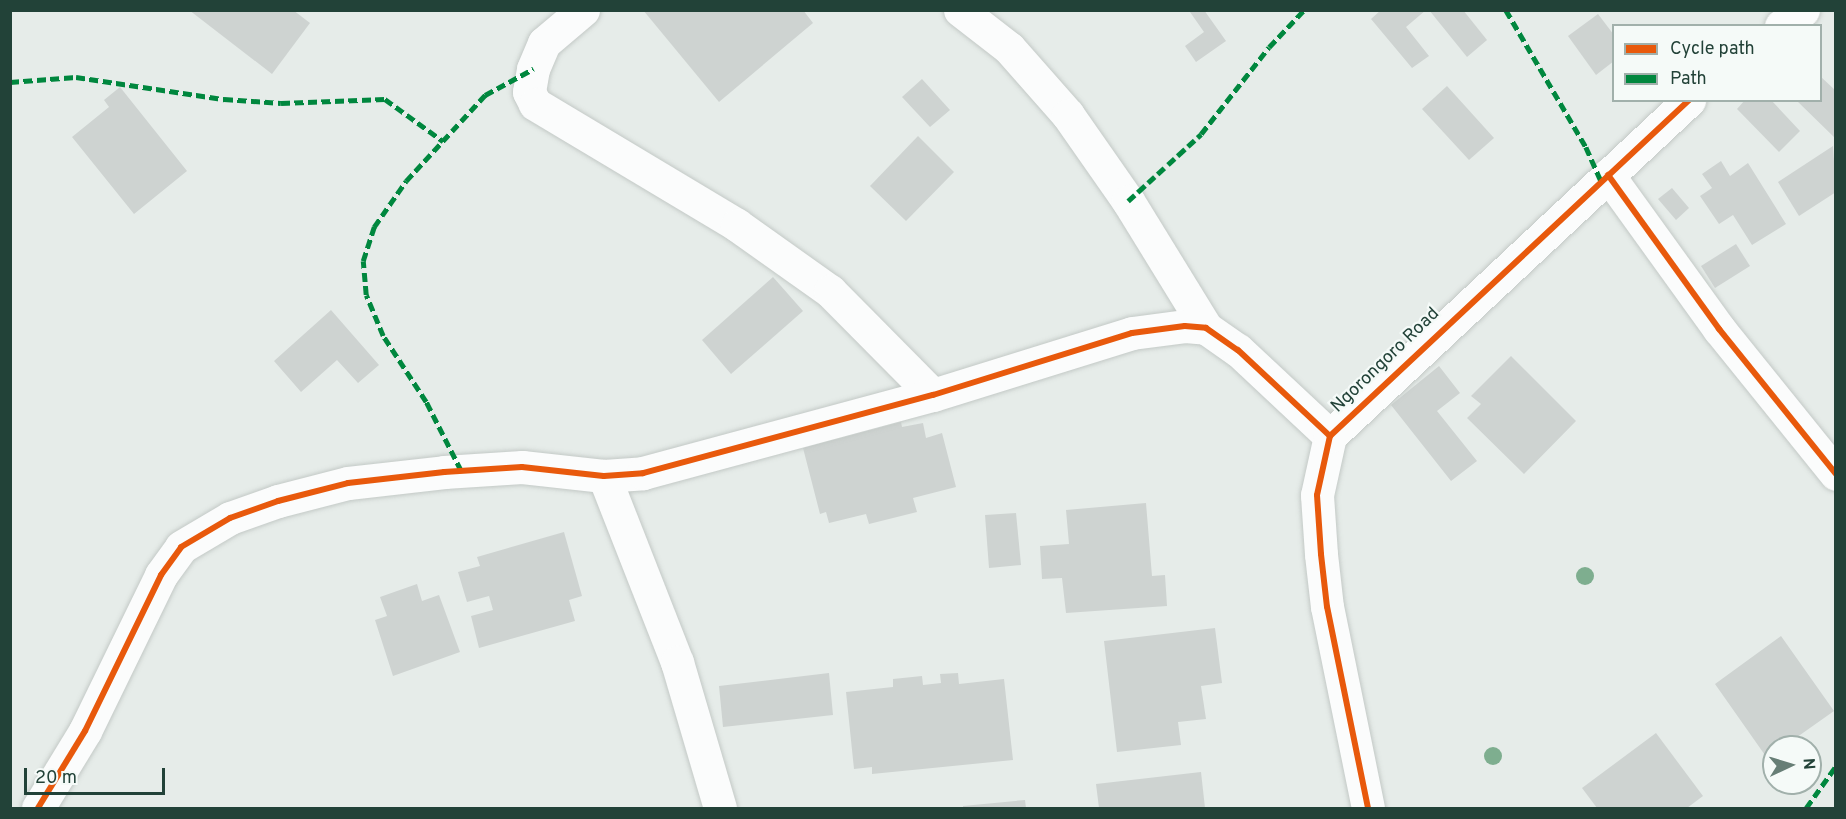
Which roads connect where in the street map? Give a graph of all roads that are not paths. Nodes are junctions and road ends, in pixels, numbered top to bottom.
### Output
1 (583, 10) edge
2 (960, 10) edge
3 (1803, 10) edge
4 (1783, 24) edge
5 (1687, 102) edge
6 (1608, 176) junction
7 (1206, 328) junction
8 (933, 394) junction
9 (1330, 436) junction
10 (1836, 474) edge
11 (604, 476) junction
12 (38, 808) edge
13 (720, 808) edge
14 (1368, 808) edge

1 - 8 street
2 - 7 street
3 - 4 street
5 - 6 street, Ngorongoro Road
6 - 9 street, Ngorongoro Road
6 - 10 street
7 - 8 street
7 - 9 street
8 - 11 street
9 - 14 street, Ngorongoro Road
11 - 12 street
11 - 13 street

